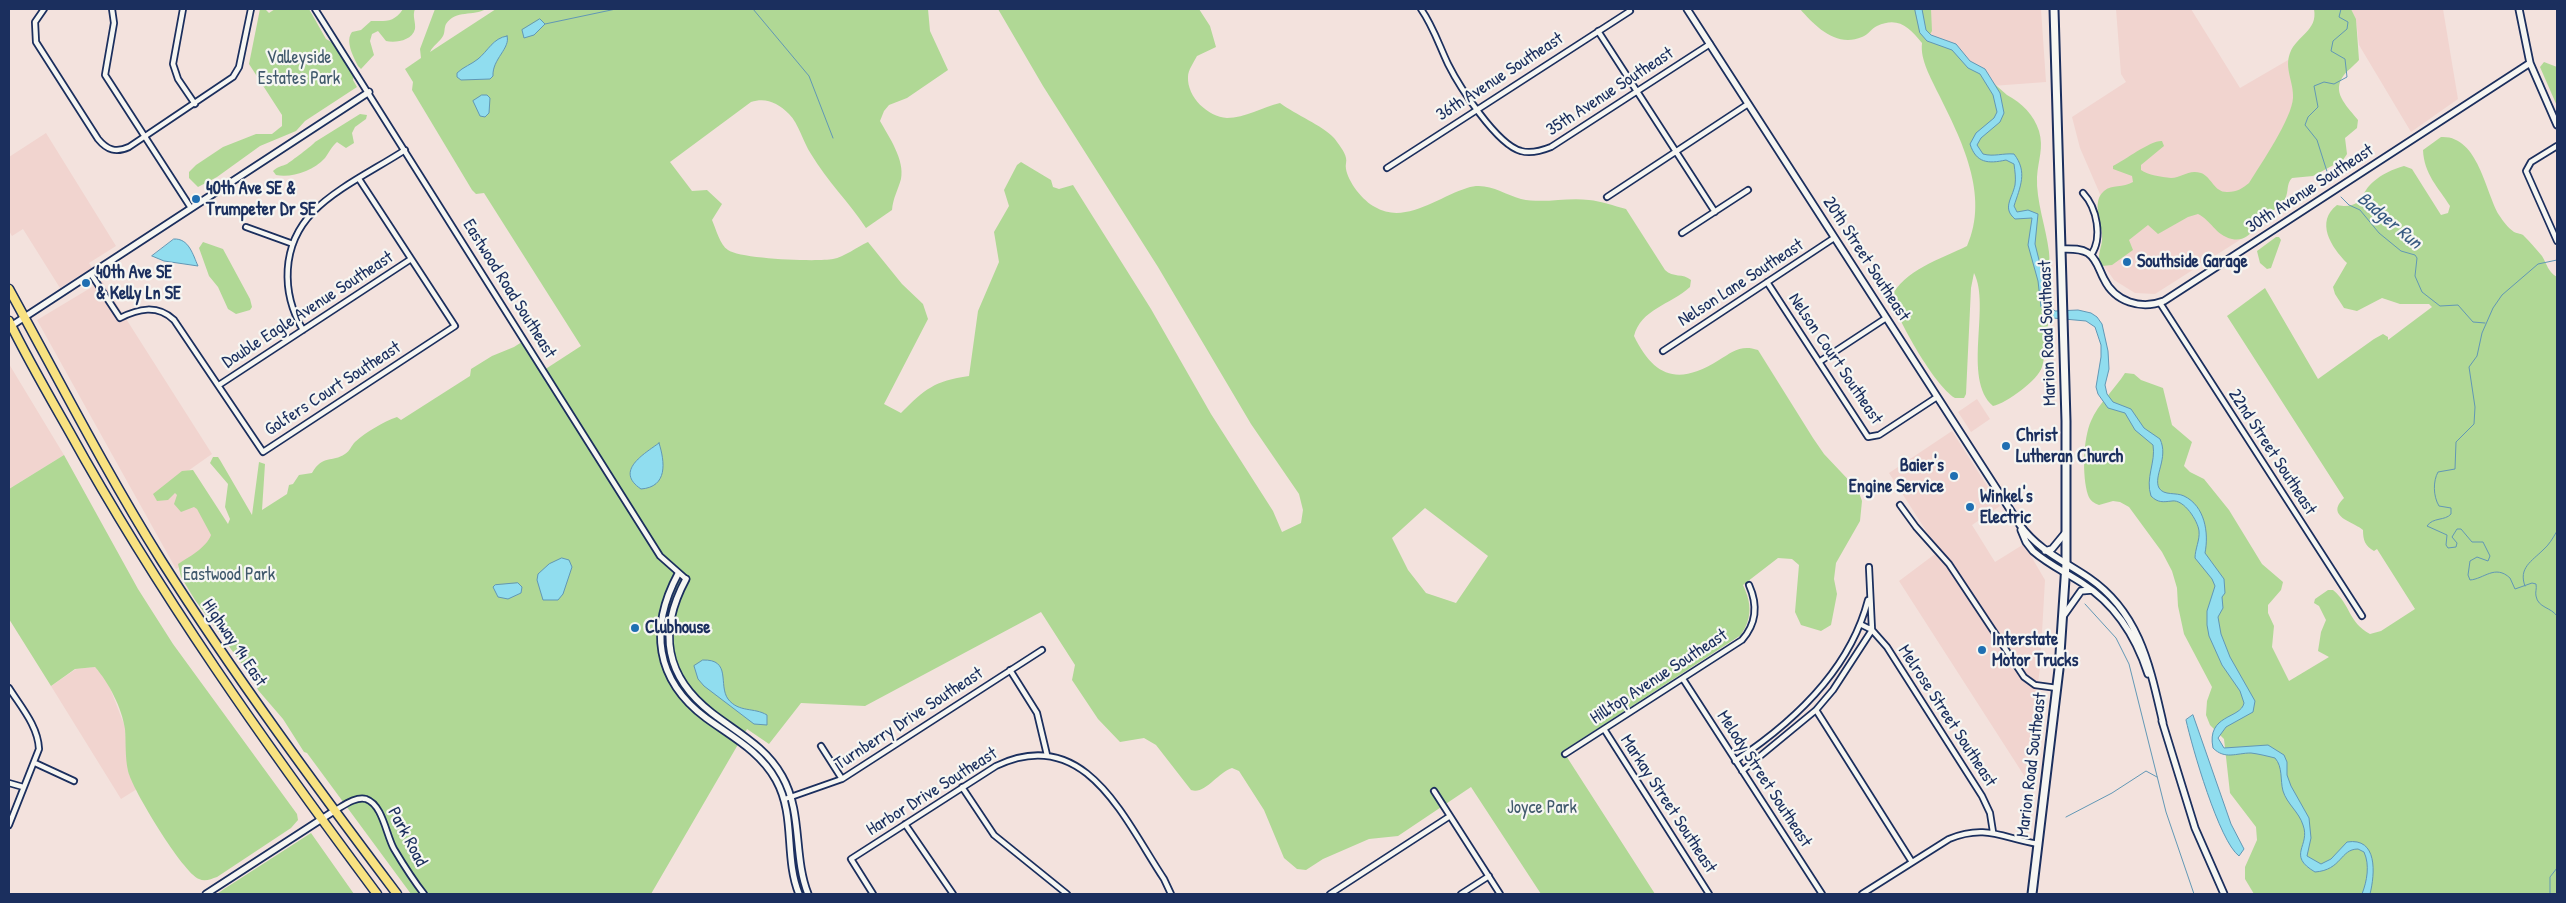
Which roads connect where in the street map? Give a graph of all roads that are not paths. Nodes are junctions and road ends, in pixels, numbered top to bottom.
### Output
1 (44, 9) edge
2 (112, 9) edge
3 (183, 9) edge
4 (250, 9) edge
5 (315, 9) edge
6 (1421, 9) edge
7 (1687, 9) edge
8 (2054, 9) edge
9 (2519, 9) edge
10 (1630, 11) dead end
11 (1598, 31) junction
12 (1710, 44) junction
13 (2530, 63) junction
14 (1636, 91) junction
15 (369, 92) junction
16 (195, 104) junction
17 (1748, 104) junction
18 (1478, 109) junction
19 (2557, 125) edge
20 (144, 137) junction
21 (2557, 146) edge
22 (405, 150) junction
23 (1676, 152) junction
24 (1387, 168) dead end
25 (359, 179) junction
26 (1748, 190) dead end
27 (2083, 193) dead end
28 (1607, 197) dead end
29 (192, 208) junction
30 (1715, 212) junction
31 (246, 227) dead end
32 (1682, 233) dead end
33 (1834, 238) junction
34 (2557, 241) edge
35 (293, 244) junction
36 (2061, 249) junction
37 (2091, 255) junction
38 (411, 259) junction
39 (91, 274) junction
40 (1767, 282) junction
41 (9, 289) edge
42 (2160, 303) junction
43 (24, 318) junction
44 (1886, 318) junction
45 (10, 323) edge
46 (303, 330) junction
47 (1663, 351) dead end
48 (1819, 362) junction
49 (219, 385) junction
50 (1937, 397) junction
51 (1900, 505) dead end
52 (2020, 526) junction
53 (2066, 532) junction
54 (2045, 551) junction
55 (2066, 564) junction
56 (1869, 566) dead end
57 (2065, 573) junction
58 (678, 574) junction
59 (686, 579) joint
60 (1749, 585) dead end
61 (2092, 590) junction
62 (1869, 596) junction
63 (2064, 615) junction
64 (2362, 616) dead end
65 (1862, 625) junction
66 (1872, 630) junction
67 (1042, 650) dead end
68 (1010, 670) junction
69 (1683, 679) junction
70 (9, 688) edge
71 (2057, 688) junction
72 (1816, 710) junction
73 (2163, 723) junction
74 (1604, 729) junction
75 (821, 746) dead end
76 (1565, 754) dead end
77 (1046, 755) junction
78 (1736, 761) junction
79 (35, 763) junction
80 (1742, 770) junction
81 (842, 779) junction
82 (74, 781) dead end
83 (9, 783) edge
84 (23, 787) junction
85 (962, 787) junction
86 (1434, 791) dead end
87 (792, 797) junction
88 (785, 799) junction
89 (334, 811) junction
90 (1450, 816) junction
91 (321, 819) junction
92 (905, 824) junction
93 (9, 825) edge
94 (1992, 832) junction
95 (2038, 844) junction
96 (1912, 862) junction
97 (1489, 876) junction
98 (206, 894) edge
99 (377, 894) edge
100 (396, 894) edge
101 (424, 894) edge
102 (799, 894) edge
103 (808, 894) edge
104 (873, 894) edge
105 (952, 894) edge
106 (1067, 894) edge
107 (1171, 894) edge
108 (1330, 894) edge
109 (1462, 894) edge
110 (1500, 894) edge
111 (1710, 894) edge
112 (1822, 894) edge
113 (1862, 894) edge
114 (2032, 894) edge
115 (2224, 894) edge

1 - 20 street
2 - 20 street
3 - 16 street
4 - 16 street
5 - 15 street, Eastwood Road Southeast
6 - 18 street
7 - 12 street, 20th Street Southeast
8 - 36 main road, Marion Road Southeast
9 - 13 street
10 - 11 street, 36th Avenue Southeast
11 - 14 street
11 - 18 street, 36th Avenue Southeast
12 - 14 street, 35th Avenue Southeast
12 - 17 street, 20th Street Southeast
13 - 19 street
13 - 42 street, 30th Avenue Southeast
14 - 18 street, 35th Avenue Southeast
14 - 23 street
15 - 22 street, Eastwood Road Southeast
15 - 29 street
16 - 20 street
17 - 23 street
17 - 33 street, 20th Street Southeast
18 - 24 street, 36th Avenue Southeast
20 - 29 street
21 - 34 street
22 - 25 street
22 - 58 street, Eastwood Road Southeast
23 - 28 street
23 - 30 street
25 - 35 street
25 - 38 street, Golfers Court Southeast
26 - 30 street
27 - 37 street
29 - 39 street
30 - 32 street
31 - 35 street
33 - 40 street, Nelson Lane Southeast
33 - 44 street, 20th Street Southeast
35 - 46 street
36 - 37 street
36 - 53 main road, Marion Road Southeast
37 - 42 street, 30th Avenue Southeast
38 - 46 street, Double Eagle Avenue Southeast
38 - 49 street, Golfers Court Southeast
39 - 43 street
39 - 49 street, Golfers Court Southeast
40 - 47 street, Nelson Lane Southeast
40 - 48 street, Nelson Court Southeast
41 - 43 main road, Highway 14 East
42 - 64 street, 22nd Street Southeast
43 - 45 street
43 - 89 main road, Highway 14 East
44 - 48 street
44 - 50 street, 20th Street Southeast
45 - 91 main road, Highway 14 East
46 - 49 street, Double Eagle Avenue Southeast
48 - 50 street, Nelson Court Southeast
50 - 52 street, 20th Street Southeast
51 - 71 street
52 - 54 street, 20th Street Southeast
52 - 57 street, 20th Street Southeast
53 - 54 street
53 - 55 main road, Marion Road Southeast
54 - 55 street, 20th Street Southeast
55 - 57 main road, Marion Road Southeast
55 - 73 street, 20th Street Southeast
56 - 62 street
57 - 61 street, 20th Street Southeast
57 - 63 main road, Marion Road Southeast
58 - 59 street, Eastwood Road Southeast
58 - 88 street
59 - 87 street
60 - 69 street, Hilltop Avenue Southeast
61 - 63 street
61 - 73 street, 20th Street Southeast
62 - 65 street
62 - 66 street
63 - 71 main road, Marion Road Southeast
65 - 66 street, Melrose Street Southeast
65 - 78 street
66 - 72 street
66 - 94 street, Melrose Street Southeast
67 - 68 street, Turnberry Drive Southeast
68 - 77 street
68 - 81 street, Turnberry Drive Southeast
69 - 74 street, Hilltop Avenue Southeast
69 - 78 street, Melody Street Southeast
70 - 79 street
71 - 95 main road, Marion Road Southeast
72 - 80 street
72 - 96 street
73 - 115 street, 20th Street Southeast
74 - 76 street, Hilltop Avenue Southeast
74 - 111 street, Markay Street Southeast
75 - 81 street
77 - 85 street, Harbor Drive Southeast
77 - 107 street, Harbor Drive Southeast
78 - 80 street, Melody Street Southeast
79 - 82 street
79 - 84 street
80 - 112 street, Melody Street Southeast
81 - 87 street, Turnberry Drive Southeast
83 - 84 street
84 - 93 street
85 - 92 street, Harbor Drive Southeast
85 - 106 street
86 - 90 street
87 - 88 street, Turnberry Drive Southeast
87 - 103 street
88 - 102 street
89 - 91 street
89 - 100 main road, Highway 14 East
89 - 101 street, Park Road
90 - 97 street
90 - 108 street
91 - 98 street
91 - 99 main road, Highway 14 East
92 - 104 street, Harbor Drive Southeast
92 - 105 street
94 - 95 street
94 - 96 street
95 - 114 main road, Marion Road Southeast
96 - 113 street
97 - 109 street
97 - 110 street

